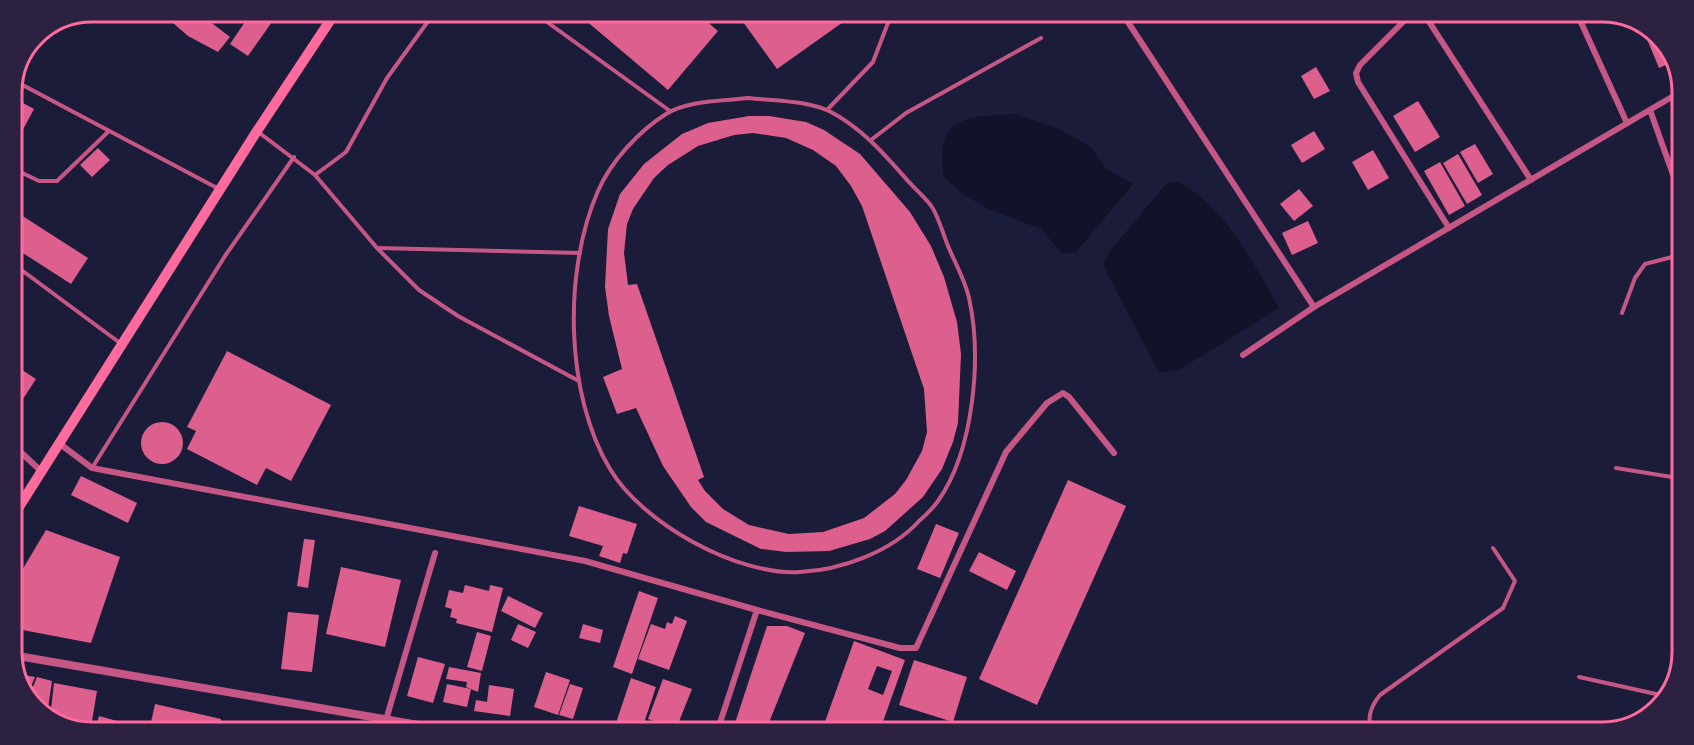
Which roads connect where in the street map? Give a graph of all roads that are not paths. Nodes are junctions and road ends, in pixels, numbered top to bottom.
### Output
1 (329, 22) edge
2 (427, 22) edge
3 (547, 22) edge
4 (888, 22) edge
5 (1128, 22) edge
6 (1403, 22) edge
7 (1429, 22) edge
8 (1582, 22) edge
9 (1041, 38) dead end
10 (23, 85) edge
11 (1671, 98) edge
12 (827, 110) junction
13 (1650, 110) junction
14 (670, 111) junction
15 (1627, 123) junction
16 (110, 131) junction
17 (257, 131) junction
18 (871, 140) junction
19 (294, 157) junction
20 (1671, 169) edge
21 (23, 173) edge
22 (315, 175) junction
23 (1531, 180) junction
24 (220, 189) junction
25 (1449, 228) junction
26 (377, 248) junction
27 (580, 253) junction
28 (1671, 257) edge
29 (23, 271) edge
30 (1314, 307) junction
31 (1622, 313) dead end
32 (122, 344) junction
33 (1243, 355) dead end
34 (578, 381) junction
35 (60, 444) junction
36 (1114, 453) dead end
37 (23, 454) edge
38 (92, 468) junction
39 (1616, 468) dead end
40 (42, 472) junction
41 (1672, 477) edge
42 (23, 500) edge
43 (1493, 548) dead end
44 (435, 553) dead end
45 (757, 610) junction
46 (23, 657) edge
47 (1579, 677) dead end
48 (1657, 694) edge
49 (387, 720) junction
50 (399, 722) edge
51 (720, 722) edge
52 (1369, 722) edge

1 - 17 main road
2 - 22 lane
3 - 14 lane
4 - 12 lane
5 - 30 street
6 - 25 street
7 - 23 street
8 - 15 street
9 - 18 lane
10 - 16 lane
11 - 13 street
12 - 14 lane
12 - 18 lane
13 - 15 street
13 - 20 street
14 - 27 lane
15 - 23 street
16 - 21 lane
16 - 24 lane
17 - 19 lane
17 - 24 main road
18 - 34 lane
19 - 22 lane
19 - 38 lane
22 - 26 lane
23 - 25 street
24 - 32 main road
25 - 30 street
26 - 27 lane
26 - 34 lane
27 - 34 lane
28 - 31 lane
29 - 32 lane
30 - 33 street
32 - 35 main road
35 - 38 street
35 - 40 main road
36 - 45 street
37 - 40 street
38 - 45 street
39 - 41 lane
40 - 42 main road
43 - 52 lane
44 - 49 street
45 - 51 street
46 - 49 street
47 - 48 lane
49 - 50 street

